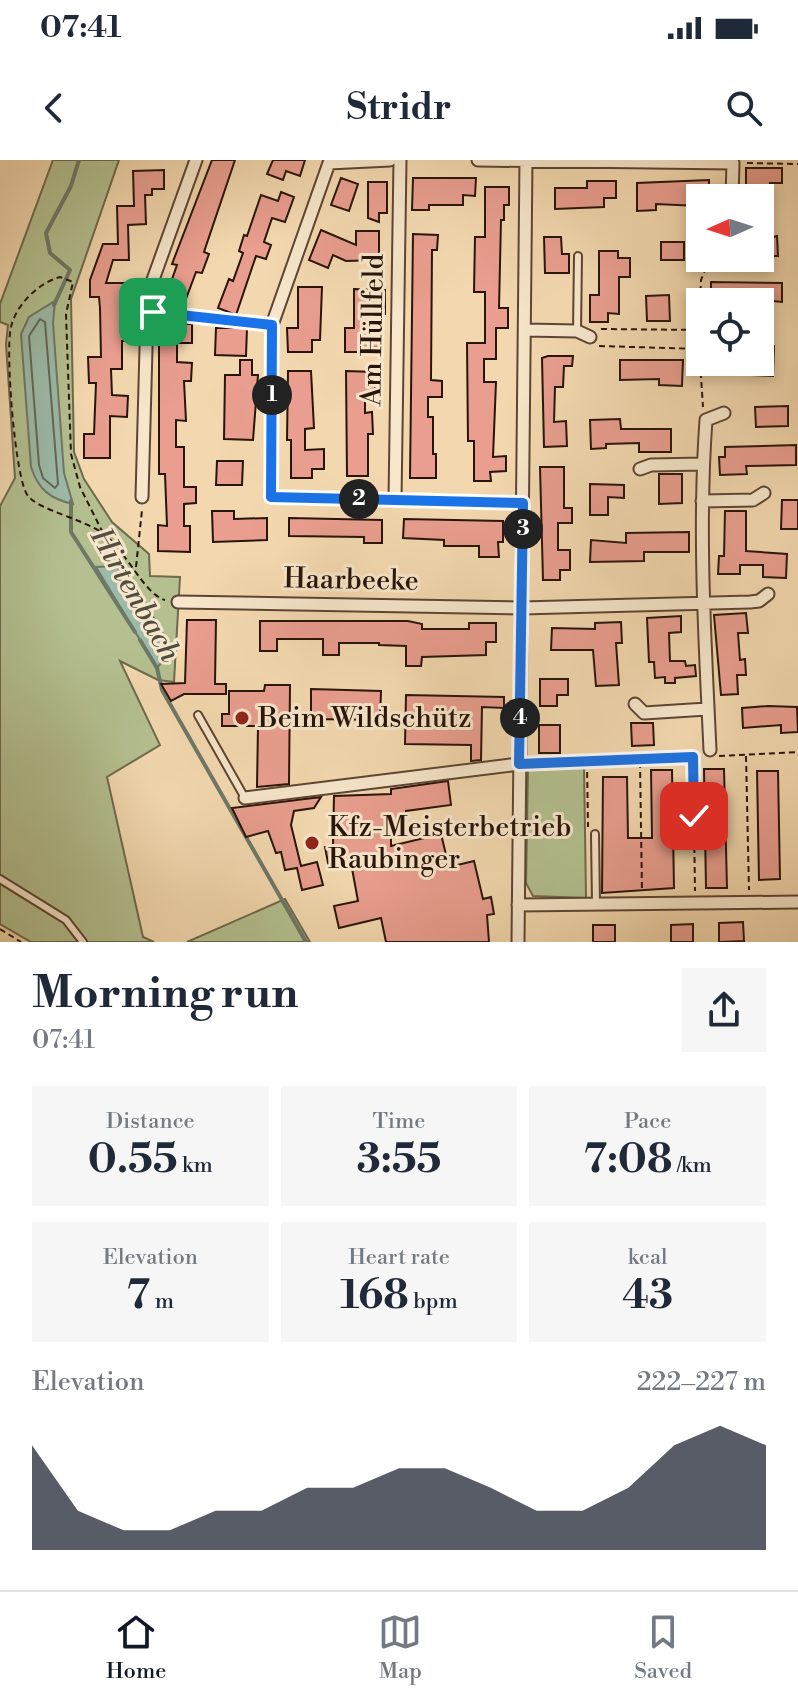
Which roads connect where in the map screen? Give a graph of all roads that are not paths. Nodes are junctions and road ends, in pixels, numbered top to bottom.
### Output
1 (196, 160) edge
2 (390, 160) edge
3 (400, 160) edge
4 (478, 160) edge
5 (525, 160) edge
6 (617, 161) edge
7 (733, 162) edge
8 (732, 184) edge
9 (578, 256) dead end
10 (526, 330) junction
11 (577, 331) junction
12 (590, 337) road end
13 (724, 413) dead end
14 (702, 464) junction
15 (640, 469) dead end
16 (764, 493) dead end
17 (142, 497) dead end
18 (395, 500) junction
19 (702, 501) junction
20 (523, 503) junction
21 (768, 594) dead end
22 (178, 602) road end
23 (701, 603) junction
24 (522, 608) junction
25 (635, 704) dead end
26 (707, 709) junction
27 (198, 715) dead end
28 (710, 750) dead end
29 (519, 764) junction
30 (245, 798) joint
31 (591, 832) road end
32 (0, 879) edge
33 (798, 902) edge
34 (596, 904) junction
35 (518, 905) junction
36 (83, 942) edge
37 (518, 942) edge

1 - 17 street
2 - 18 street
3 - 18 street, Am Hüllfeld
4 - 5 street
5 - 6 street
5 - 10 street
6 - 7 street
7 - 8 street
9 - 11 lane
10 - 11 street
10 - 20 street
11 - 12 street
13 - 14 street
14 - 15 street
14 - 19 street
16 - 19 street
18 - 20 street
19 - 23 street
20 - 24 street
21 - 23 street, Haarbeeke
22 - 24 street, Haarbeeke
23 - 24 street, Haarbeeke
23 - 26 street
24 - 29 street
25 - 26 street
26 - 28 street
27 - 30 lane
29 - 30 street
29 - 35 street
31 - 34 lane
32 - 36 lane
33 - 34 street
34 - 35 street
35 - 37 street

